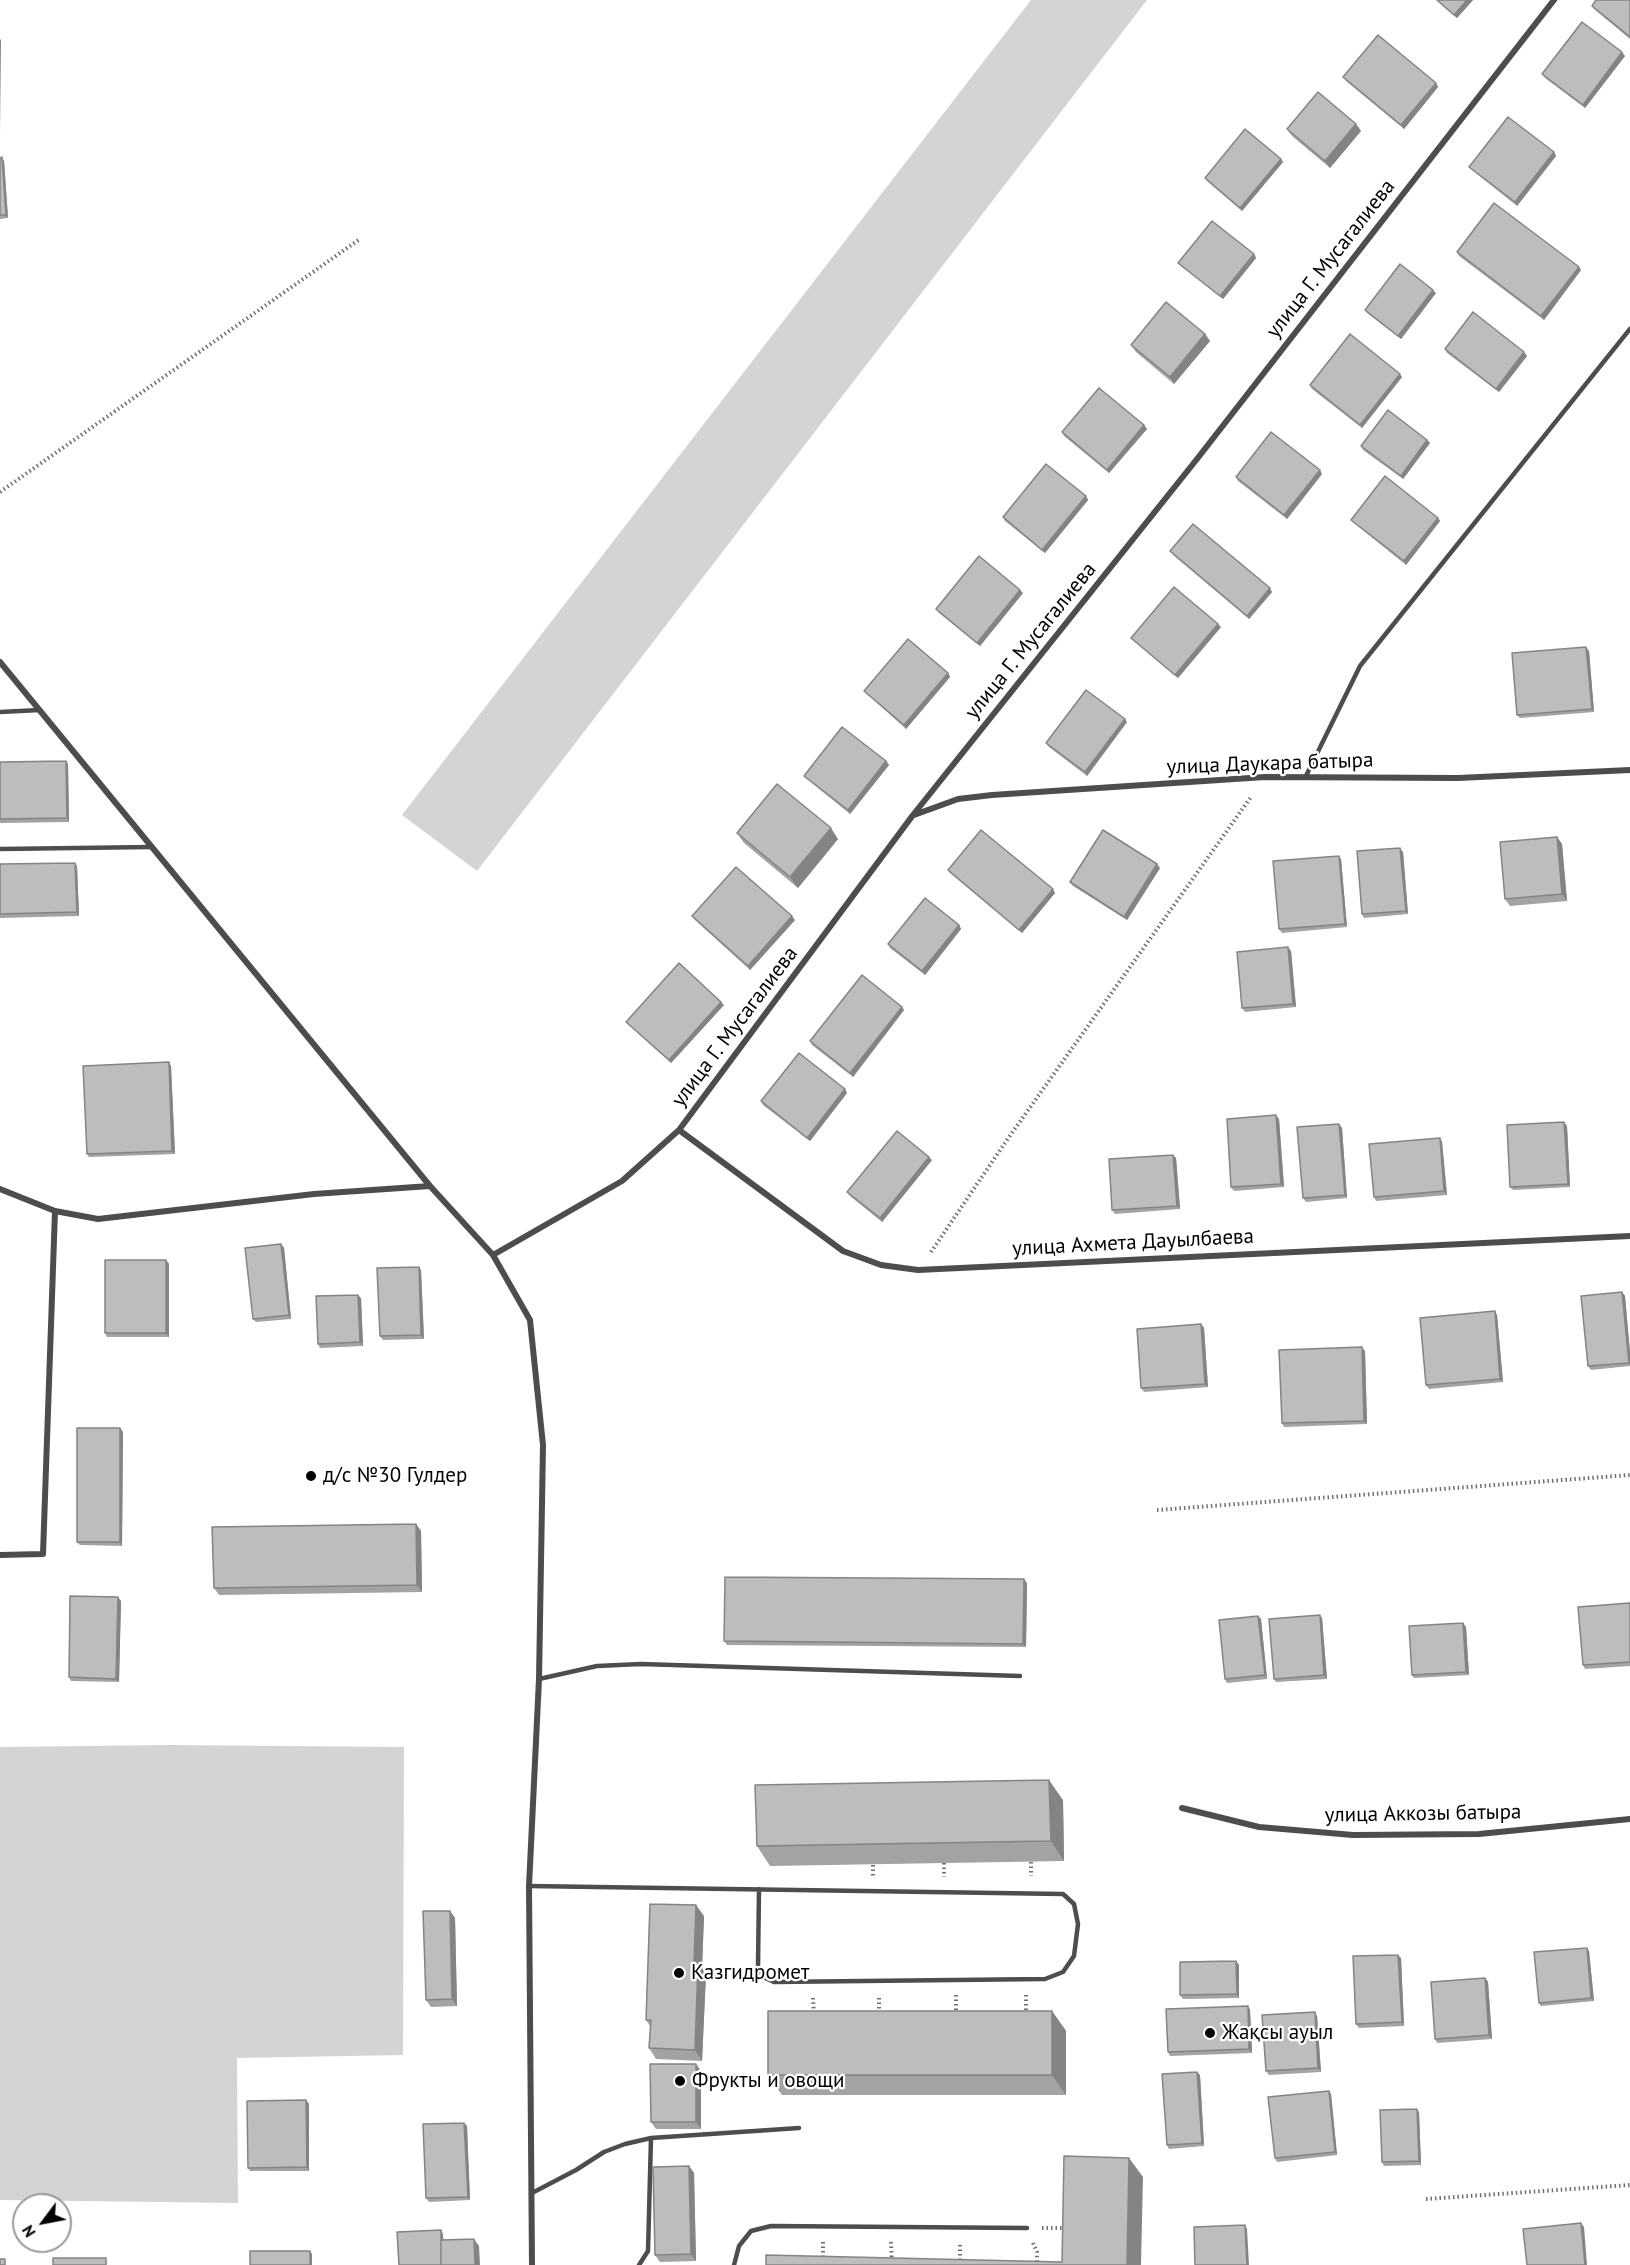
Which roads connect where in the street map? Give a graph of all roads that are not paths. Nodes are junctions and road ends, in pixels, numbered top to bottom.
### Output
1 (1554, 0) edge
2 (1630, 329) edge
3 (0, 662) edge
4 (40, 711) junction
5 (0, 712) edge
6 (1630, 770) edge
7 (1306, 776) junction
8 (913, 815) junction
9 (152, 847) junction
10 (0, 849) edge
11 (679, 1130) junction
12 (430, 1186) junction
13 (0, 1190) edge
14 (56, 1211) junction
15 (1630, 1236) edge
16 (493, 1255) junction
17 (0, 1555) edge
18 (1020, 1676) dead end
19 (539, 1679) junction
20 (1182, 1808) dead end
21 (1630, 1819) edge
22 (529, 1886) junction
23 (759, 1889) junction
24 (800, 2128) dead end
25 (651, 2138) junction
26 (532, 2193) junction
27 (1027, 2228) road end
28 (532, 2265) edge
29 (639, 2265) edge
30 (734, 2265) edge

1 - 8 street, улица Г. Мусагалиева
2 - 7 lane
3 - 4 street
4 - 5 lane
4 - 9 street
6 - 7 street, улица Даукара батыра
7 - 8 street, улица Даукара батыра
8 - 11 street, улица Г. Мусагалиева
9 - 10 lane
9 - 12 street
11 - 15 street, улица Ахмета Дауылбаева
11 - 16 street, улица Г. Мусагалиева
12 - 14 street
12 - 16 street
13 - 14 street
14 - 17 street
16 - 19 street
18 - 19 lane
19 - 22 street
20 - 21 street, улица Аккозы батыра
22 - 23 lane
22 - 26 street
23 - 23 lane
24 - 25 lane
25 - 26 lane
25 - 29 lane
26 - 28 street
27 - 30 lane

